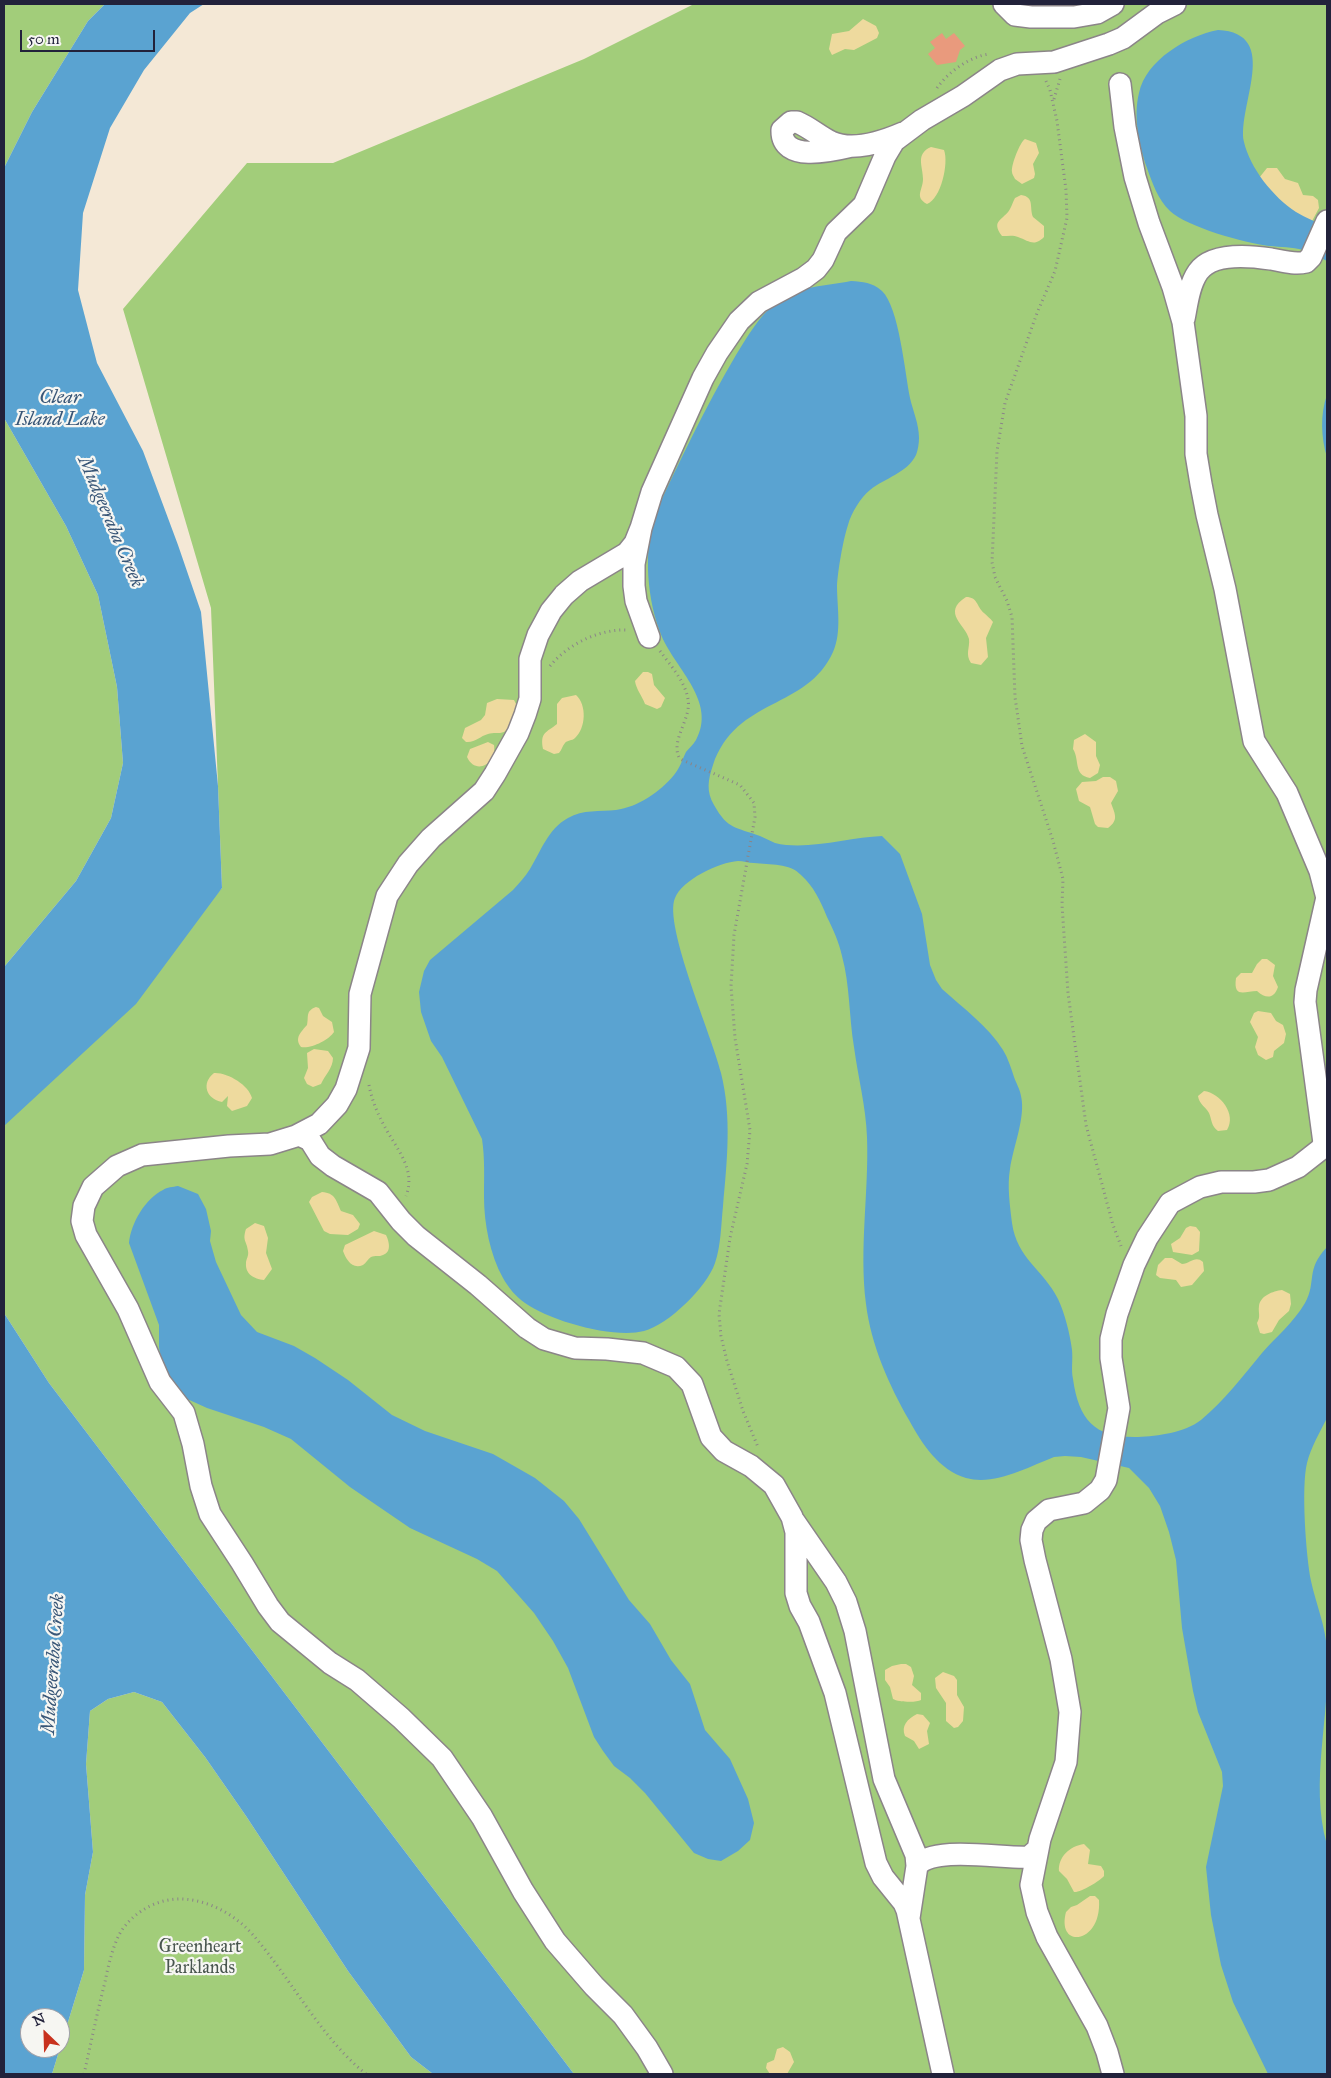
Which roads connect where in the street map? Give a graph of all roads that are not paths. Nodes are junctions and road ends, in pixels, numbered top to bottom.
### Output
1 (1004, 4) edge
2 (1113, 4) edge
3 (1175, 4) edge
4 (1120, 84) dead end
5 (922, 120) junction
6 (872, 186) junction
7 (1327, 221) edge
8 (1183, 322) junction
9 (640, 528) junction
10 (649, 637) road end
11 (1327, 898) edge
12 (299, 1135) junction
13 (1326, 1141) edge
14 (792, 1519) junction
15 (920, 1858) junction
16 (1032, 1859) junction
17 (909, 1919) junction
18 (662, 2074) edge
19 (943, 2074) edge
20 (1113, 2074) edge

1 - 2 lane
3 - 5 lane
4 - 8 lane
5 - 6 lane
5 - 6 lane
6 - 9 lane
7 - 8 lane
8 - 11 lane
9 - 10 lane
9 - 12 lane
11 - 13 lane
12 - 14 lane
12 - 18 lane
13 - 16 lane
14 - 15 lane
14 - 17 lane
15 - 16 lane
15 - 17 lane
16 - 20 lane
17 - 19 lane

